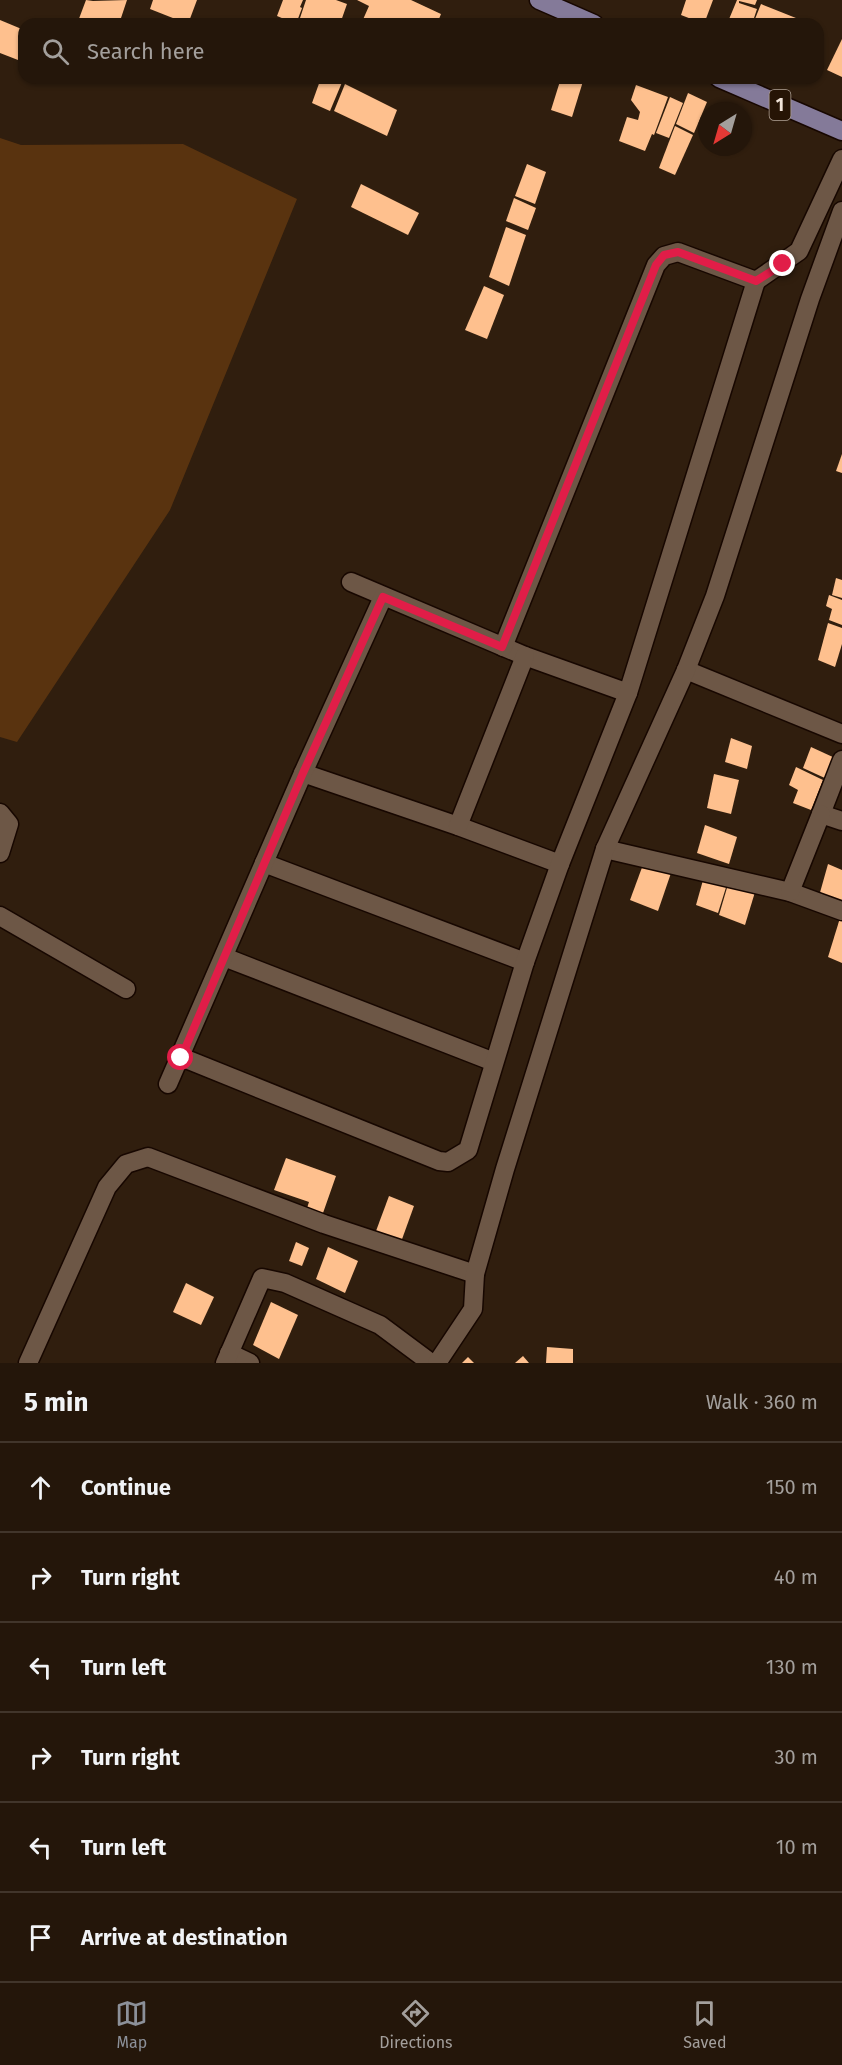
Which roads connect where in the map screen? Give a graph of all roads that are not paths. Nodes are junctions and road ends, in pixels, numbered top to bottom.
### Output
1 (538, 0) edge
2 (580, 18) edge
3 (733, 84) edge
4 (842, 131) edge
5 (842, 159) edge
6 (842, 211) edge
7 (756, 281) junction
8 (351, 582) dead end
9 (383, 597) junction
10 (502, 647) junction
11 (525, 656) junction
12 (686, 670) junction
13 (628, 693) junction
14 (842, 734) edge
15 (842, 760) edge
16 (303, 773) junction
17 (0, 813) edge
18 (821, 814) junction
19 (842, 822) edge
20 (458, 826) junction
21 (605, 849) junction
22 (0, 854) edge
23 (264, 863) junction
24 (560, 864) junction
25 (790, 892) junction
26 (842, 911) edge
27 (0, 916) edge
28 (224, 957) junction
29 (525, 962) junction
30 (126, 989) dead end
31 (181, 1058) junction
32 (494, 1062) junction
33 (168, 1084) dead end
34 (475, 1274) junction
35 (227, 1358) edge
36 (28, 1363) edge
37 (250, 1363) edge
38 (431, 1363) edge
39 (437, 1363) edge

1 - 2 main road
3 - 4 main road, 1
5 - 7 street
6 - 12 street
7 - 10 street
7 - 13 street
8 - 9 street
9 - 10 street
9 - 16 street
10 - 11 street
11 - 13 street
11 - 20 street
12 - 14 street
12 - 21 street
13 - 24 street
15 - 18 street
16 - 20 street
16 - 23 street
17 - 22 street
18 - 19 street
18 - 25 street
20 - 24 street
21 - 25 street
21 - 34 street
23 - 28 street
23 - 29 street
24 - 29 street
25 - 26 street
27 - 30 street
28 - 31 street
28 - 32 street
29 - 32 street
31 - 32 street
31 - 33 street
34 - 36 street
34 - 39 street
35 - 37 street
35 - 38 street

